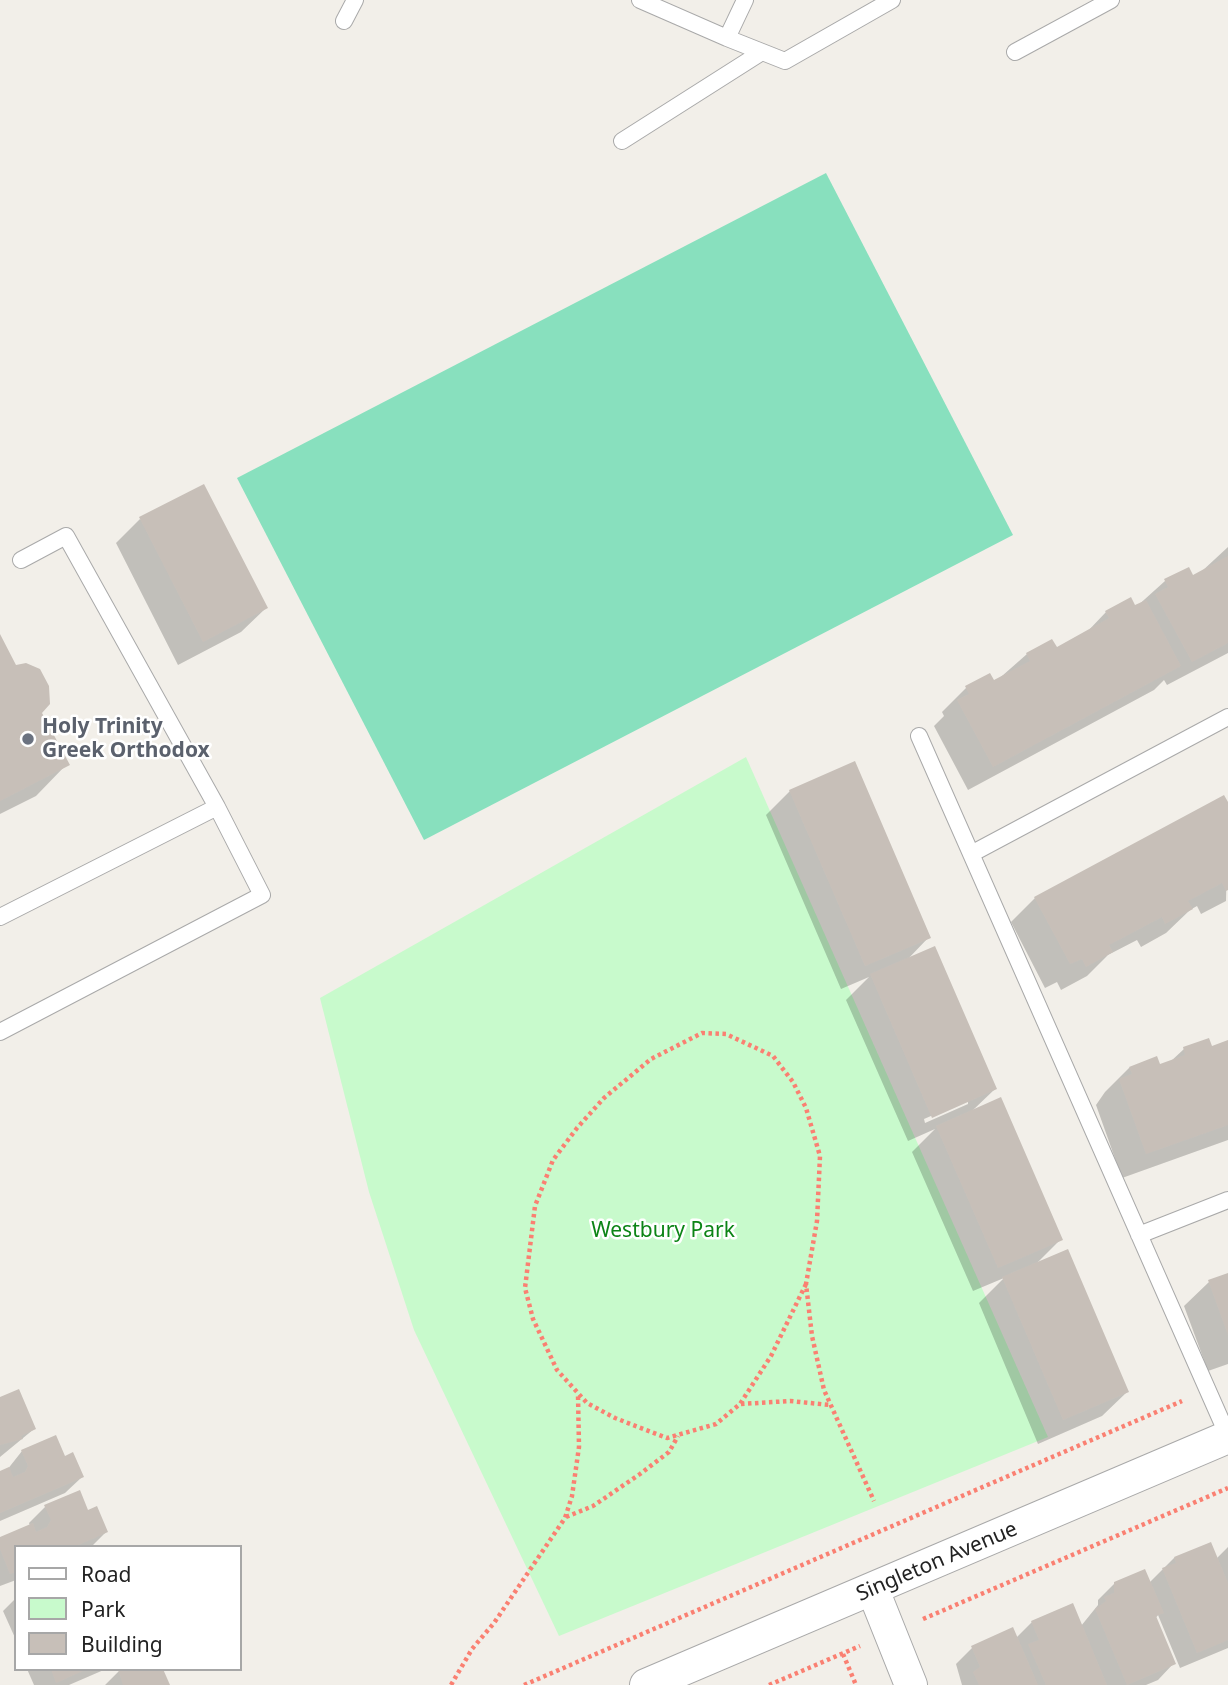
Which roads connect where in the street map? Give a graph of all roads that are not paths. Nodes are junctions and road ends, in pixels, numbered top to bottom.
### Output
1 (355, 0) edge
2 (640, 0) edge
3 (745, 0) edge
4 (892, 0) edge
5 (1111, 0) edge
6 (344, 21) dead end
7 (727, 38) junction
8 (762, 52) junction
9 (1015, 52) dead end
10 (622, 141) dead end
11 (21, 560) dead end
12 (1228, 717) edge
13 (919, 736) dead end
14 (217, 807) junction
15 (971, 854) junction
16 (0, 917) edge
17 (0, 1032) edge
18 (1228, 1200) edge
19 (1139, 1235) junction
20 (1228, 1436) edge
21 (873, 1590) junction
22 (646, 1685) edge
23 (911, 1685) edge

1 - 6 lane
2 - 7 lane
3 - 7 lane
4 - 8 lane
5 - 9 lane
7 - 8 lane
8 - 10 lane
11 - 14 lane
12 - 15 lane
13 - 15 lane
14 - 16 lane
14 - 17 lane
15 - 19 lane
18 - 19 lane
19 - 20 lane
20 - 21 street, Singleton Avenue
21 - 22 street, Singleton Avenue
21 - 23 street

